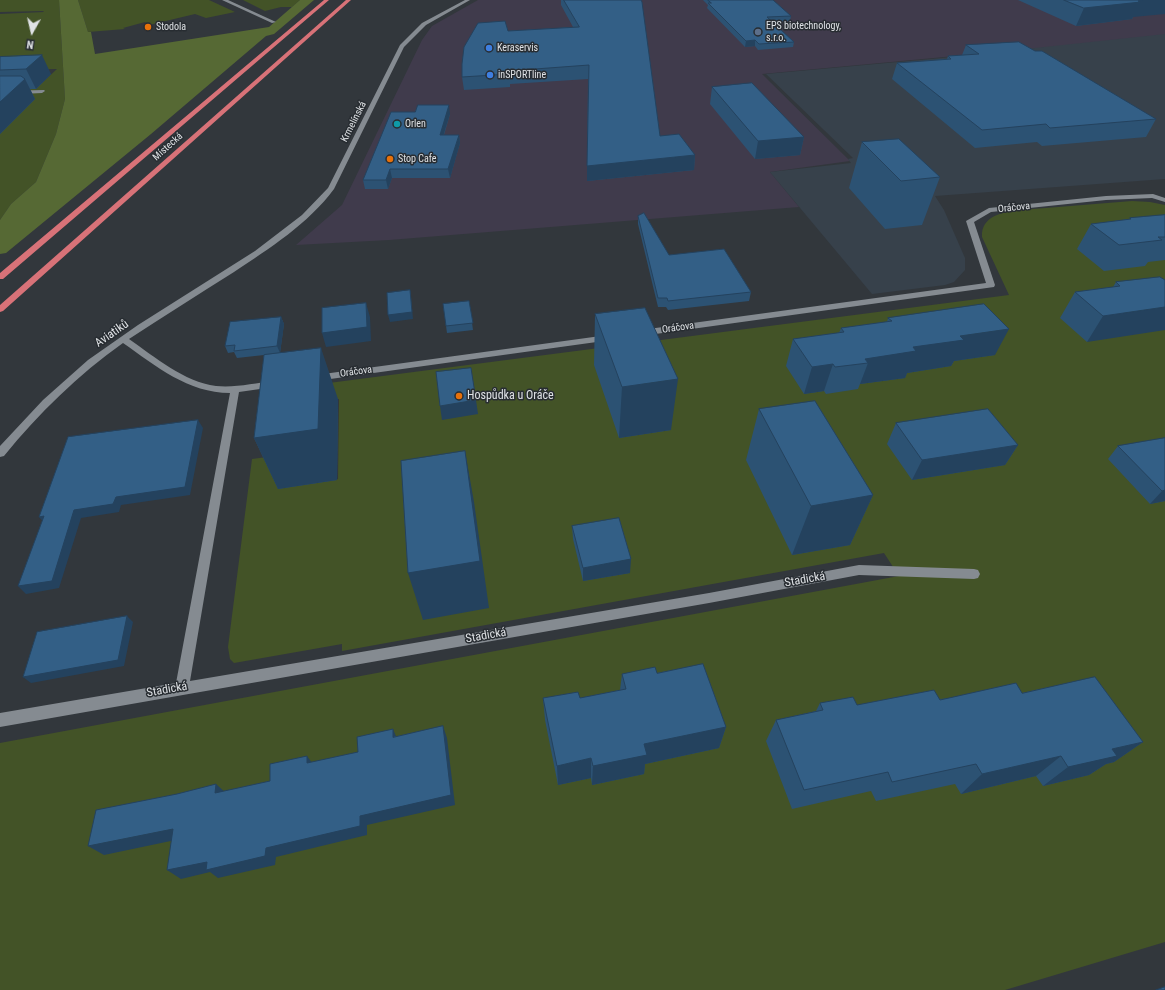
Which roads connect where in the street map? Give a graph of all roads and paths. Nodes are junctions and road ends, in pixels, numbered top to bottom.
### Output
1 (224, 0) edge
2 (327, 0) edge
3 (349, 0) edge
4 (468, 0) edge
5 (274, 22) dead end
6 (42, 91) dead end
7 (0, 93) edge
8 (1165, 200) edge
9 (254, 254) joint
10 (0, 277) edge
11 (0, 309) edge
12 (635, 334) edge
13 (619, 336) edge
14 (124, 340) junction
15 (306, 379) edge
16 (282, 382) edge
17 (235, 389) junction
18 (0, 453) edge
19 (974, 574) dead end
20 (182, 687) junction
21 (0, 720) edge

1 - 5 street
2 - 10 highway, Místecká
3 - 11 highway, Místecká
4 - 9 street, Krmelínská
6 - 7 street
8 - 12 street, Oráčova
9 - 14 street, Aviatiků
13 - 15 street, Oráčova
14 - 17 street
14 - 18 street, Aviatiků
16 - 17 street
17 - 20 street
19 - 20 street, Stadická
20 - 21 street, Stadická

